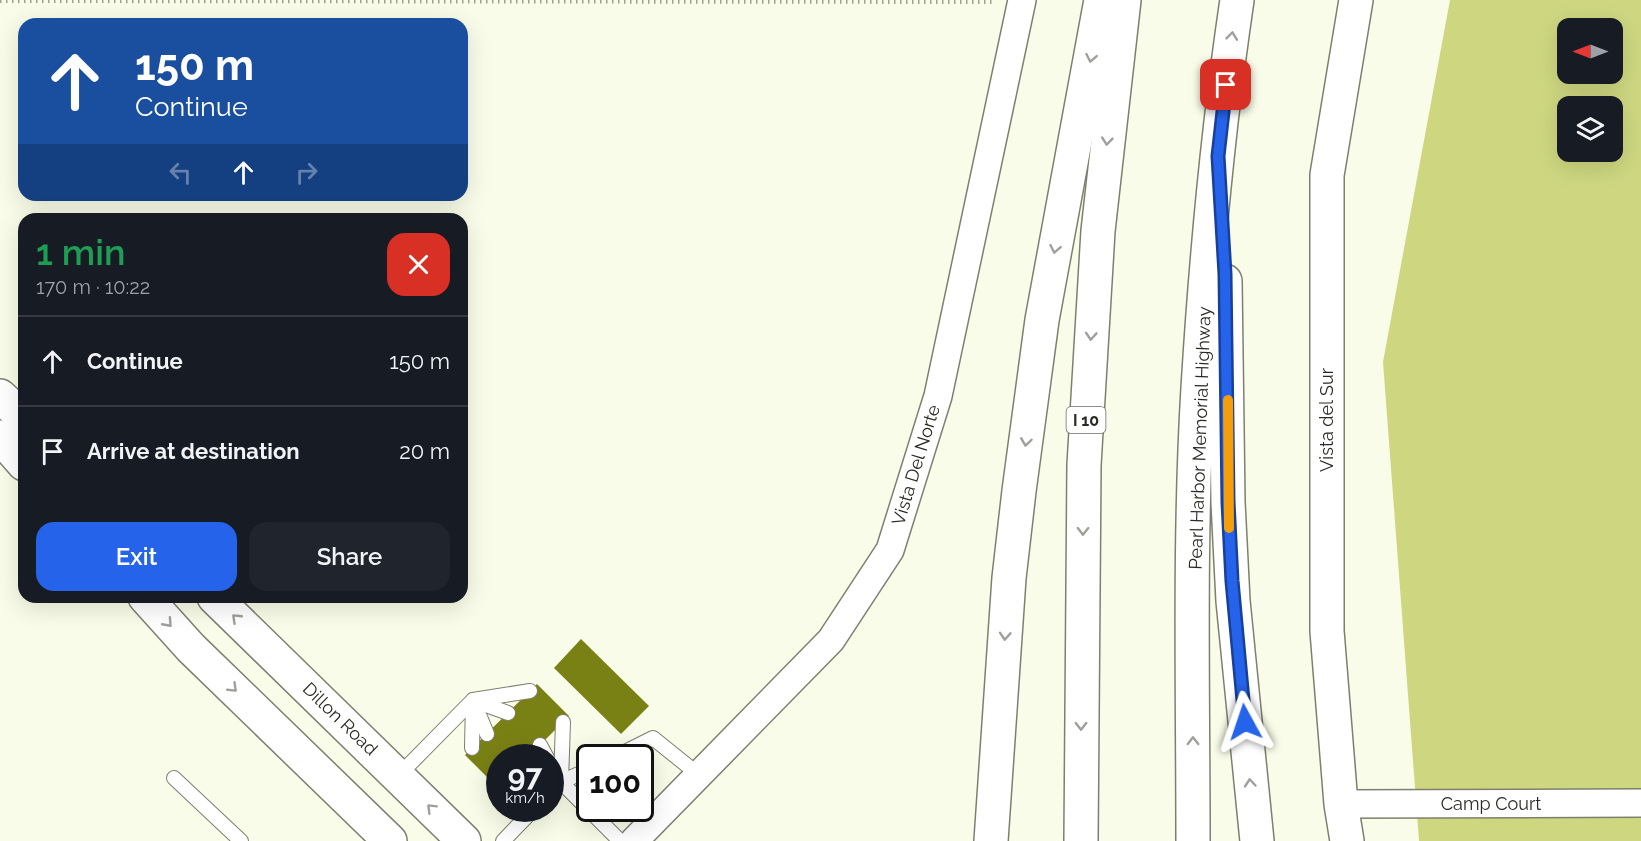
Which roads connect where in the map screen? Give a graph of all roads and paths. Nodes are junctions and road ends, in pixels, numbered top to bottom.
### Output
1 (1101, 0) edge
2 (1124, 0) edge
3 (1237, 0) edge
4 (1356, 0) edge
5 (0, 1) edge
6 (1022, 1) edge
7 (1218, 156) junction
8 (0, 396) edge
9 (18, 412) edge
10 (0, 437) edge
11 (18, 457) edge
12 (150, 603) edge
13 (220, 603) edge
14 (530, 691) dead end
15 (473, 700) junction
16 (508, 713) dead end
17 (563, 722) dead end
18 (487, 734) dead end
19 (560, 744) edge
20 (641, 744) edge
21 (472, 748) dead end
22 (699, 775) junction
23 (398, 776) junction
24 (174, 778) dead end
25 (564, 790) edge
26 (1641, 803) edge
27 (1341, 804) junction
28 (362, 811) junction
29 (521, 822) edge
30 (242, 841) edge
31 (390, 841) edge
32 (464, 841) edge
33 (503, 841) edge
34 (620, 841) edge
35 (633, 841) edge
36 (991, 841) edge
37 (1081, 841) edge
38 (1193, 841) edge
39 (1257, 841) edge
40 (1347, 841) edge

1 -> 36 main road
2 -> 37 main road, I 10
7 -> 3 main road, Pearl Harbor Memorial Highway
4 - 27 main road, Vista del Sur
5 - 6 path
6 - 22 street, Vista Del Norte
38 -> 7 main road, Pearl Harbor Memorial Highway
39 -> 7 main road
8 - 9 main road
10 - 11 main road
12 -> 28 main road
23 -> 13 main road, Dillon Road
14 - 15 lane
15 - 16 lane
15 - 18 lane
15 - 21 lane
15 - 23 lane
17 - 19 lane
20 - 22 lane
22 - 35 street, Vista Del Norte
23 - 28 main road
32 -> 23 main road, Dillon Road
24 - 30 lane
25 - 34 lane
26 - 27 street, Camp Court
27 - 40 main road, Vista del Sur
28 - 31 main road
29 - 33 lane

